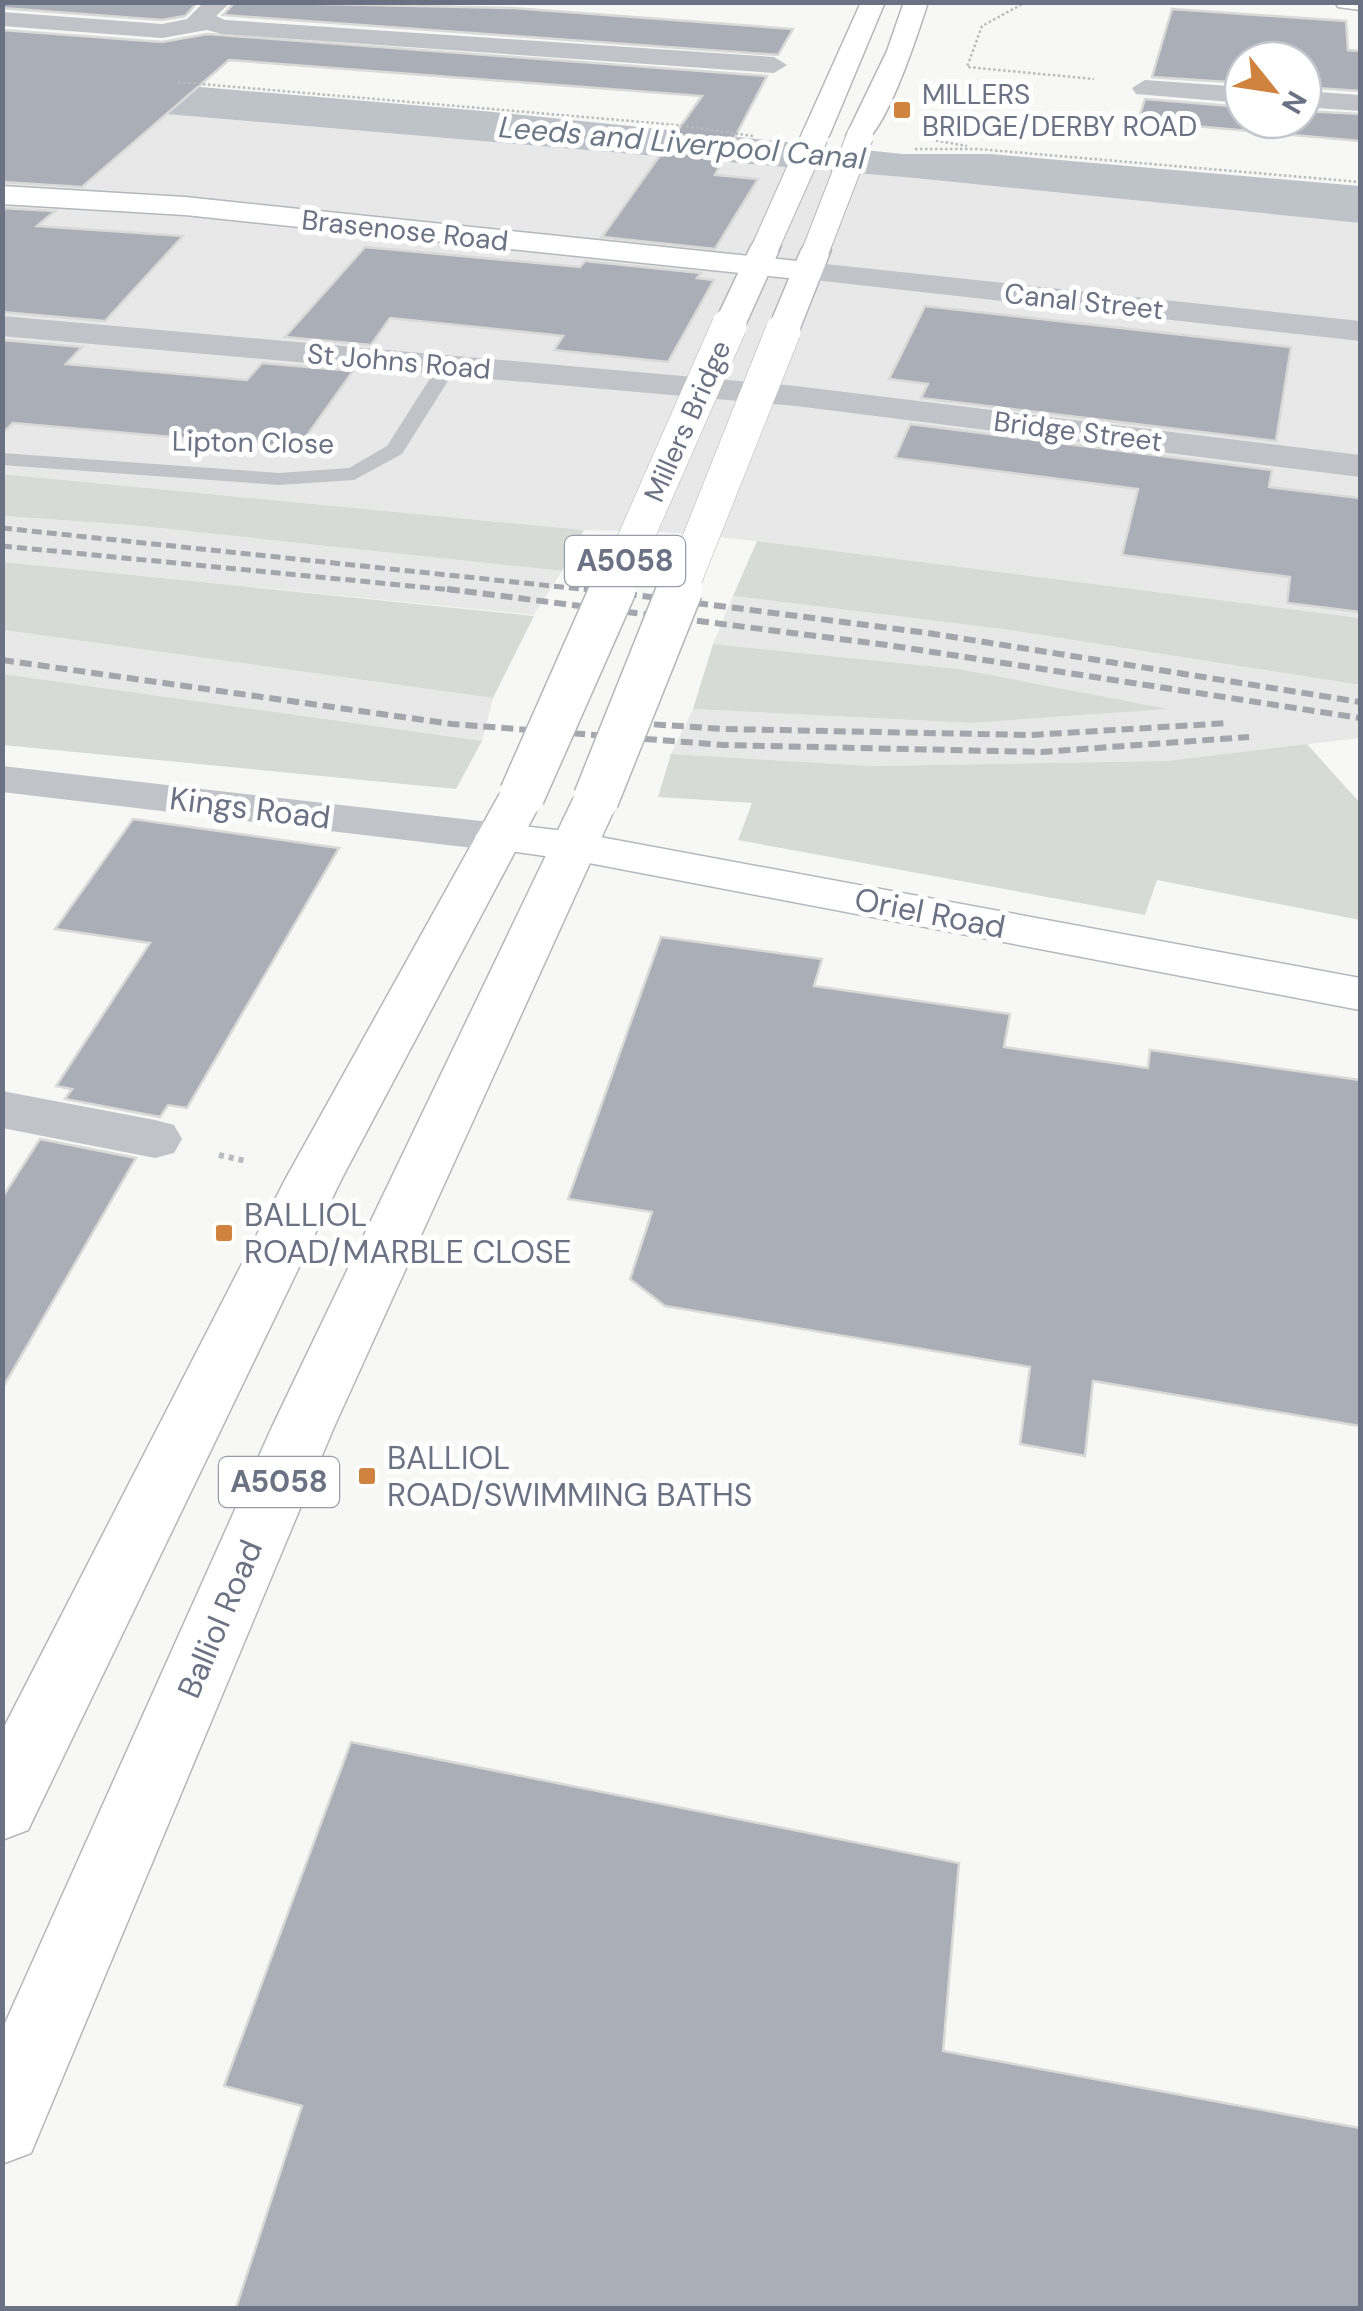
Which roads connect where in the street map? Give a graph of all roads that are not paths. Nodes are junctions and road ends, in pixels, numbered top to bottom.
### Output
1 (873, 2) edge
2 (916, 2) edge
3 (1346, 2) edge
4 (1360, 4) edge
5 (215, 12) edge
6 (2, 20) edge
7 (774, 65) dead end
8 (1144, 88) road end
9 (1223, 94) edge
10 (1323, 100) edge
11 (1360, 103) edge
12 (2, 195) edge
13 (761, 257) junction
14 (811, 261) junction
15 (2, 326) edge
16 (1360, 331) edge
17 (448, 365) junction
18 (796, 396) joint
19 (2, 459) edge
20 (1360, 466) edge
21 (2, 779) edge
22 (510, 816) junction
23 (584, 823) junction
24 (1360, 994) edge
25 (2, 1108) edge
26 (155, 1140) road end
27 (2, 1806) edge
28 (2, 2124) edge

1 - 13 main road, Millers Bridge / A5058, bridge
2 - 14 main road, Millers Bridge / A5058, bridge
3 - 4 main road
5 - 6 street
5 - 7 street
8 - 9 street
10 - 11 street
12 - 13 main road, Brasenose Road
13 - 14 main road, Brasenose Road
13 - 22 main road, Millers Bridge / A5058, bridge
14 - 16 street, Canal Street
14 - 23 main road, Millers Bridge / A5058, bridge
15 - 17 street, St Johns Road
17 - 18 street, St Johns Road
17 - 19 lane, Lipton Close
18 - 20 street, Bridge Street
21 - 22 street, Kings Road
22 - 23 main road, Oriel Road
22 - 27 main road, A5058
23 - 24 main road, Oriel Road
23 - 28 main road, Balliol Road / A5058
25 - 26 street

